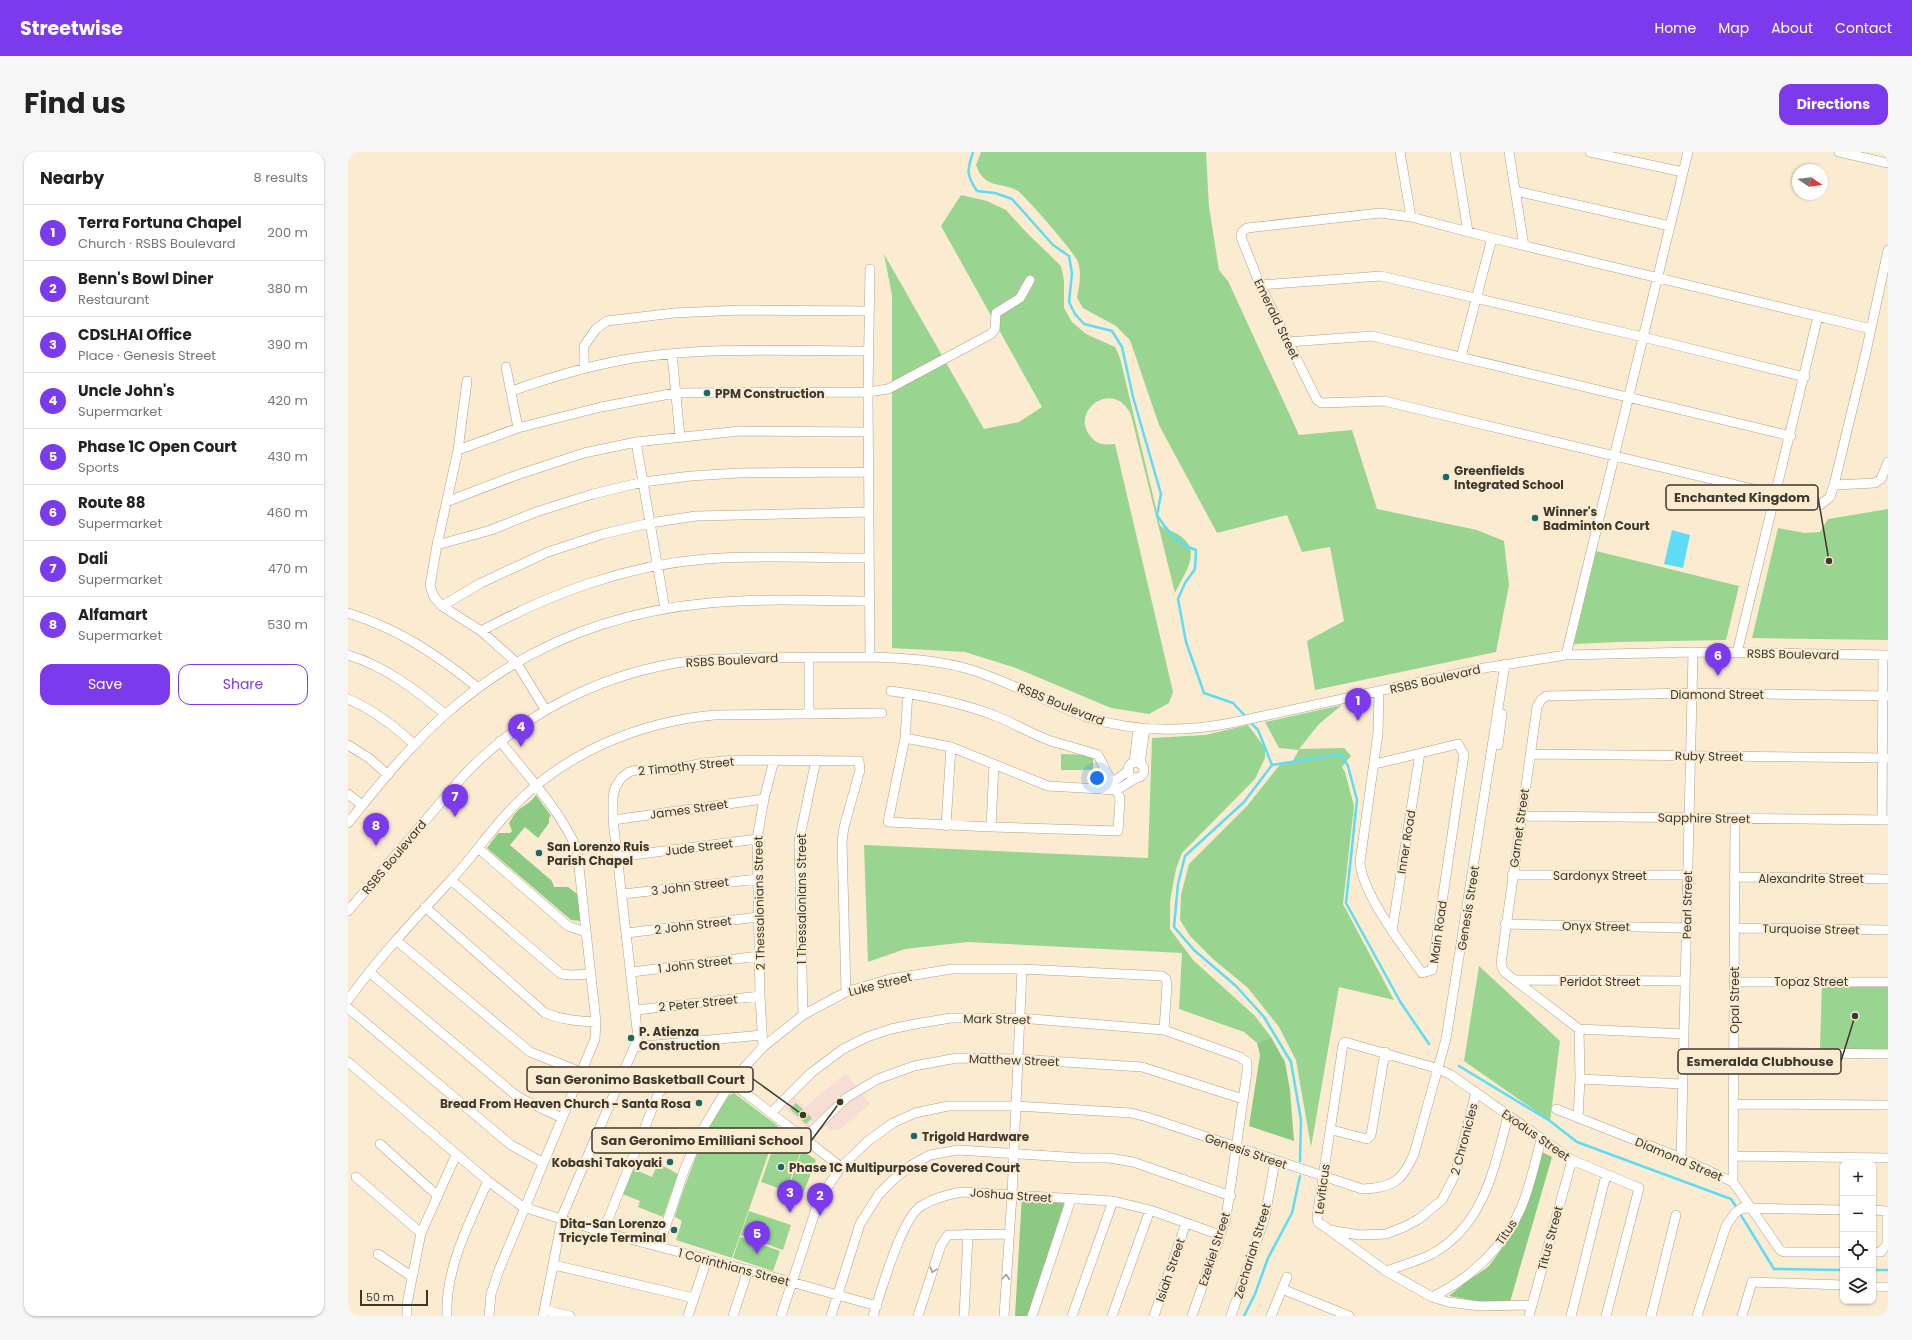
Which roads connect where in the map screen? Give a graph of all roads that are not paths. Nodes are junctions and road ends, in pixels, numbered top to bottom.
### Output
1 (1400, 152) edge
2 (1455, 152) edge
3 (1508, 152) edge
4 (1590, 152) edge
5 (1688, 152) edge
6 (1838, 152) edge
7 (1888, 163) edge
8 (1682, 172) junction
9 (1516, 191) junction
10 (1411, 217) junction
11 (1670, 226) junction
12 (1468, 232) junction
13 (1492, 238) junction
14 (1524, 246) junction
15 (1888, 250) edge
16 (870, 269) dead end
17 (1658, 278) junction
18 (1030, 280) dead end
19 (1260, 285) junction
20 (1476, 299) junction
21 (869, 311) junction
22 (1818, 316) junction
23 (1871, 330) junction
24 (1643, 337) junction
25 (1288, 342) junction
26 (868, 351) junction
27 (672, 354) junction
28 (1461, 357) junction
29 (506, 367) dead end
30 (584, 368) junction
31 (1805, 376) junction
32 (467, 380) dead end
33 (512, 391) junction
34 (868, 392) junction
35 (675, 393) junction
36 (1628, 397) junction
37 (518, 428) junction
38 (868, 432) junction
39 (1791, 436) junction
40 (680, 437) junction
41 (636, 442) junction
42 (458, 450) junction
43 (1614, 456) junction
44 (1888, 462) edge
45 (868, 472) junction
46 (643, 482) junction
47 (1834, 485) junction
48 (1776, 495) junction
49 (446, 502) junction
50 (868, 512) junction
51 (650, 523) junction
52 (437, 545) junction
53 (868, 558) junction
54 (658, 566) junction
55 (868, 601) junction
56 (442, 606) junction
57 (665, 609) junction
58 (348, 613) edge
59 (481, 631) junction
60 (1692, 652) junction
61 (1737, 653) junction
62 (348, 655) edge
63 (1566, 655) junction
64 (1885, 655) edge
65 (809, 656) junction
66 (870, 657) junction
67 (516, 662) junction
68 (1505, 664) junction
69 (477, 687) junction
70 (891, 691) dead end
71 (1378, 692) junction
72 (908, 693) junction
73 (1692, 693) junction
74 (1546, 696) joint
75 (1885, 696) edge
76 (348, 699) edge
77 (546, 709) junction
78 (445, 714) junction
79 (809, 714) junction
80 (882, 714) dead end
81 (1142, 728) junction
82 (905, 738) junction
83 (500, 741) junction
84 (348, 745) edge
85 (415, 745) junction
86 (950, 747) junction
87 (1420, 753) junction
88 (1530, 754) junction
89 (1690, 756) junction
90 (1885, 758) edge
91 (774, 760) junction
92 (816, 760) junction
93 (994, 764) junction
94 (1375, 764) junction
95 (1134, 766) junction
96 (388, 775) junction
97 (1136, 778) junction
98 (1113, 781) junction
99 (536, 786) junction
100 (1105, 789) junction
101 (1117, 790) junction
102 (348, 794) edge
103 (764, 799) junction
104 (362, 805) junction
105 (1521, 816) junction
106 (1689, 818) junction
107 (1735, 818) junction
108 (613, 820) junction
109 (1885, 820) edge
110 (348, 823) edge
111 (946, 826) junction
112 (991, 827) junction
113 (757, 839) junction
114 (478, 848) junction
115 (617, 857) junction
116 (1512, 875) junction
117 (1687, 875) junction
118 (1734, 877) junction
119 (758, 879) junction
120 (1888, 879) edge
121 (451, 880) junction
122 (623, 894) junction
123 (425, 907) junction
124 (348, 911) edge
125 (758, 917) junction
126 (1505, 924) junction
127 (1686, 928) junction
128 (1734, 928) junction
129 (1888, 930) edge
130 (1392, 931) junction
131 (586, 932) junction
132 (627, 933) junction
133 (396, 941) junction
134 (759, 956) junction
135 (1022, 969) junction
136 (369, 972) junction
137 (632, 972) junction
138 (590, 974) junction
139 (1515, 980) junction
140 (1685, 981) junction
141 (1734, 982) junction
142 (1888, 982) edge
143 (846, 992) junction
144 (760, 996) junction
145 (348, 1000) edge
146 (348, 1008) edge
147 (636, 1010) junction
148 (803, 1015) junction
149 (1020, 1018) junction
150 (596, 1022) junction
151 (1579, 1029) junction
152 (1164, 1030) junction
153 (1684, 1034) junction
154 (762, 1035) junction
155 (634, 1047) junction
156 (763, 1047) junction
157 (1385, 1052) junction
158 (1734, 1052) junction
159 (1888, 1054) edge
160 (1018, 1059) junction
161 (348, 1062) edge
162 (1247, 1062) joint
163 (1439, 1069) junction
164 (581, 1072) junction
165 (1580, 1079) junction
166 (730, 1082) junction
167 (1682, 1084) junction
168 (1476, 1092) junction
169 (1243, 1099) junction
170 (1733, 1104) junction
171 (1888, 1105) edge
172 (1016, 1106) junction
173 (1556, 1109) dead end
174 (771, 1114) junction
175 (1508, 1116) junction
176 (562, 1118) junction
177 (1578, 1118) junction
178 (1332, 1130) junction
179 (805, 1138) junction
180 (1541, 1140) junction
181 (380, 1144) dead end
182 (1235, 1148) junction
183 (1014, 1154) junction
184 (456, 1155) junction
185 (1733, 1156) junction
186 (1681, 1158) junction
187 (1888, 1158) edge
188 (1572, 1160) junction
189 (1275, 1161) junction
190 (542, 1162) junction
191 (841, 1167) junction
192 (1606, 1175) junction
193 (356, 1177) dead end
194 (1322, 1177) junction
195 (488, 1181) junction
196 (1733, 1182) junction
197 (1012, 1195) junction
198 (438, 1196) junction
199 (1231, 1196) junction
200 (1072, 1199) junction
201 (1113, 1201) junction
202 (523, 1207) junction
203 (1751, 1208) junction
204 (1150, 1210) junction
205 (1840, 1210) edge
206 (1876, 1210) edge
207 (1888, 1211) edge
208 (1676, 1215) dead end
209 (562, 1219) junction
210 (1186, 1223) junction
211 (1327, 1230) junction
212 (603, 1232) junction
213 (421, 1233) junction
214 (968, 1234) junction
215 (1009, 1234) junction
216 (1220, 1235) junction
217 (659, 1246) junction
218 (1840, 1252) edge
219 (1876, 1252) edge
220 (378, 1254) dead end
221 (707, 1259) junction
222 (554, 1265) junction
223 (748, 1270) junction
224 (1386, 1271) junction
225 (412, 1276) junction
226 (1287, 1277) dead end
227 (792, 1282) junction
228 (1840, 1285) edge
229 (1876, 1287) edge
230 (1888, 1287) edge
231 (1282, 1290) junction
232 (838, 1296) junction
233 (1432, 1297) junction
234 (694, 1298) junction
235 (1532, 1305) junction
236 (877, 1306) junction
237 (544, 1313) edge
238 (407, 1316) edge
239 (447, 1316) edge
240 (489, 1316) edge
241 (570, 1316) edge
242 (688, 1316) edge
243 (733, 1316) edge
244 (781, 1316) edge
245 (832, 1316) edge
246 (873, 1316) edge
247 (918, 1316) edge
248 (964, 1316) edge
249 (1004, 1316) edge
250 (1032, 1316) edge
251 (1072, 1316) edge
252 (1112, 1316) edge
253 (1154, 1316) edge
254 (1192, 1316) edge
255 (1231, 1316) edge
256 (1272, 1316) edge
257 (1349, 1316) edge
258 (1529, 1316) edge
259 (1571, 1316) edge
260 (1606, 1316) edge
261 (1651, 1316) edge
262 (1697, 1316) edge
263 (1742, 1316) edge

1 - 10 street
2 - 12 street
3 - 9 street
4 - 8 street
5 - 8 street
6 - 7 street
8 - 11 street
9 - 11 street
9 - 14 street
10 - 12 street
10 - 19 street, Emerald Street
11 - 17 street
12 - 13 street
13 - 14 street
13 - 20 street
14 - 17 street
15 - 23 street
16 - 21 street
17 - 22 street
17 - 24 street
18 - 34 street
19 - 20 street
19 - 25 street, Emerald Street
20 - 24 street
20 - 28 street
21 - 26 street
21 - 30 street
22 - 23 street
22 - 31 street
23 - 47 street
24 - 31 street
24 - 36 street
25 - 28 street
25 - 43 street, Emerald Street
26 - 27 street
26 - 34 street
27 - 30 street
27 - 35 street
28 - 36 street
29 - 33 street
30 - 33 street
31 - 39 street
32 - 42 street
33 - 37 street
34 - 35 street
34 - 38 street
35 - 37 street
35 - 40 street
36 - 39 street
36 - 43 street
37 - 42 street
38 - 40 street
38 - 45 street
39 - 48 street
40 - 41 street
41 - 46 street
41 - 49 street
42 - 49 street
43 - 48 street
43 - 63 street
44 - 47 street
45 - 46 street
45 - 50 street
46 - 51 street
46 - 52 street
47 - 48 street
48 - 61 street
49 - 52 street
50 - 51 street
50 - 53 street
51 - 54 street
51 - 56 street
52 - 56 street
53 - 54 street
53 - 55 street
54 - 57 street
54 - 59 street
55 - 57 street
55 - 66 street
56 - 59 street
57 - 67 street
58 - 69 street
59 - 67 street
60 - 61 street, RSBS Boulevard
60 - 63 street, RSBS Boulevard
60 - 73 street, Pearl Street
61 - 64 street, RSBS Boulevard
62 - 78 street
63 - 68 street, RSBS Boulevard
64 - 75 street
65 - 66 street, RSBS Boulevard
65 - 77 street, RSBS Boulevard
65 - 79 street
66 - 81 street, RSBS Boulevard
67 - 69 street
67 - 77 street
68 - 71 street, RSBS Boulevard
68 - 163 street, Genesis Street
69 - 78 street
70 - 72 street
71 - 81 street, RSBS Boulevard
71 - 94 street, Main Road
72 - 82 street
72 - 98 street
73 - 74 street, Diamond Street
73 - 75 street, Diamond Street
73 - 89 street, Pearl Street
74 - 88 street, Garnet Street
75 - 90 street
76 - 85 street
77 - 83 street, RSBS Boulevard
78 - 85 street
79 - 80 street
79 - 99 street
81 - 95 street
82 - 86 street
82 - 111 street
83 - 99 street
83 - 124 street, RSBS Boulevard
84 - 96 street
85 - 96 street
86 - 93 street
86 - 111 street
87 - 94 street, Main Road
87 - 130 street, Inner Road
87 - 130 street, Main Road
88 - 89 street, Ruby Street
88 - 105 street, Garnet Street
89 - 90 street, Ruby Street
89 - 106 street, Pearl Street
90 - 109 street
91 - 92 street, 2 Timothy Street
91 - 103 street, 2 Thessalonians Street
91 - 108 street, 2 Timothy Street
92 - 143 street, 2 Timothy Street
92 - 148 street, 1 Thessalonians Street
93 - 100 street
93 - 112 street
94 - 130 street, Main Road
95 - 97 street
95 - 97 street
95 - 98 street
96 - 104 street
97 - 101 street
98 - 100 street
98 - 101 street
99 - 114 street
99 - 131 street
100 - 101 street
101 - 112 street
102 - 104 street
103 - 108 street, James Street
103 - 113 street, 2 Thessalonians Street
104 - 110 street
105 - 106 street, Sapphire Street
105 - 116 street, Garnet Street
106 - 107 street, Sapphire Street
106 - 117 street, Pearl Street
107 - 109 street, Sapphire Street
107 - 118 street, Opal Street
108 - 115 street, 2 Timothy Street
111 - 112 street
113 - 115 street, Jude Street
113 - 119 street, 2 Thessalonians Street
114 - 121 street
114 - 131 street
115 - 122 street, 2 Timothy Street
116 - 117 street, Sardonyx Street
116 - 126 street, Garnet Street
117 - 127 street, Pearl Street
118 - 120 street, Alexandrite Street
118 - 128 street, Opal Street
119 - 122 street, 3 John Street
119 - 125 street, 2 Thessalonians Street
121 - 123 street
121 - 138 street
122 - 132 street, 2 Timothy Street
123 - 133 street
123 - 150 street
125 - 132 street, 2 John Street
125 - 134 street, 2 Thessalonians Street
126 - 127 street, Onyx Street
126 - 139 street, Garnet Street
127 - 140 street, Pearl Street
128 - 129 street, Turquoise Street
128 - 141 street, Opal Street
131 - 138 street
132 - 137 street, 2 Timothy Street
133 - 136 street
133 - 164 street
134 - 137 street, 1 John Street
134 - 144 street, 2 Thessalonians Street
135 - 143 street, Luke Street
135 - 149 street
135 - 152 street, Luke Street
136 - 145 street
136 - 176 street
137 - 147 street, 2 Timothy Street
138 - 150 street
139 - 140 street, Peridot Street
139 - 151 street
140 - 153 street, Pearl Street
141 - 142 street, Topaz Street
141 - 158 street, Opal Street
143 - 148 street, Luke Street
144 - 147 street, 2 Peter Street
144 - 154 street, 2 Thessalonians Street
146 - 190 street
147 - 155 street, 2 Timothy Street
148 - 156 street, Luke Street
149 - 152 street, Mark Street
149 - 160 street
149 - 174 street, Mark Street
150 - 164 street
151 - 153 street
151 - 165 street
152 - 162 street, Mark Street
153 - 167 street, Pearl Street
154 - 155 street
154 - 156 street, 2 Thessalonians Street
155 - 209 street, 2 Timothy Street
156 - 166 street, Luke Street
157 - 163 street, Leviticus
157 - 178 street
157 - 178 street, Leviticus
158 - 159 street
158 - 170 street, Opal Street
160 - 169 street, Matthew Street
160 - 172 street
160 - 179 street, Matthew Street
161 - 184 street, 1 Corinthians Street
162 - 169 street, Ezekiel Street
163 - 168 street, Exodus Street
163 - 194 street, Genesis Street
164 - 176 street
165 - 167 street
165 - 177 street
166 - 174 street
166 - 212 street
166 - 217 street, Luke Street
167 - 186 street, Pearl Street
168 - 175 street, Exodus Street
168 - 211 street, 2 Chronicles
169 - 182 street, Ezekiel Street
170 - 171 street
170 - 185 street, Opal Street
172 - 182 street, Genesis Street
172 - 183 street
172 - 191 street, Genesis Street
173 - 177 street, Diamond Street
174 - 179 street
175 - 180 street, Exodus Street
175 - 224 street
176 - 190 street
177 - 186 street, Diamond Street
178 - 194 street, Leviticus
179 - 191 street
180 - 188 street, Exodus Street
180 - 233 street, Titus
181 - 198 street
182 - 189 street, Genesis Street
182 - 199 street, Ezekiel Street
183 - 197 street
183 - 199 street
183 - 232 street
184 - 195 street, 1 Corinthians Street
184 - 198 street
185 - 187 street
185 - 196 street, Opal Street
186 - 196 street, Diamond Street
188 - 192 street, Exodus Street
188 - 235 street, Titus Street
189 - 194 street, Genesis Street
189 - 255 street, Zechariah Street
190 - 202 street
191 - 227 street, Genesis Street
192 - 259 street
192 - 260 street, Exodus Street
193 - 213 street
194 - 211 street, Leviticus
195 - 202 street, 1 Corinthians Street
195 - 239 street
196 - 203 street, Diamond Street
197 - 200 street, Joshua Street
197 - 215 street
197 - 236 street, Joshua Street
198 - 213 street
199 - 216 street, Ezekiel Street
200 - 201 street, Joshua Street
200 - 250 street
201 - 204 street, Joshua Street
201 - 251 street
202 - 209 street, 1 Corinthians Street
202 - 240 street
203 - 205 street
203 - 218 street, Diamond Street
203 - 262 street
204 - 210 street, Joshua Street
204 - 252 street
206 - 207 street
207 - 219 street
208 - 261 street
209 - 212 street, 1 Corinthians Street
209 - 222 street, 2 Timothy Street
210 - 216 street, Joshua Street
210 - 253 street, Isiah Street
211 - 224 street, Leviticus
212 - 217 street, 1 Corinthians Street
213 - 225 street
214 - 215 street
214 -> 247 street
214 - 248 street
249 -> 215 street
216 - 254 street, Ezekiel Street
217 - 221 street, 1 Corinthians Street
220 - 225 street
221 - 223 street, 1 Corinthians Street
221 - 234 street
222 - 234 street
222 - 237 street, 2 Timothy Street
223 - 227 street, 1 Corinthians Street
223 - 243 street
224 - 233 street, Leviticus
225 - 238 street
226 - 231 street
227 - 232 street, 1 Corinthians Street
227 - 244 street, Genesis Street
228 - 263 street
229 - 230 street
231 - 256 street
231 - 257 street
232 - 236 street, 1 Corinthians Street
232 - 245 street
233 - 235 street, Leviticus
234 - 242 street
235 - 258 street, Titus Street
236 - 246 street, Joshua Street
237 - 241 street

